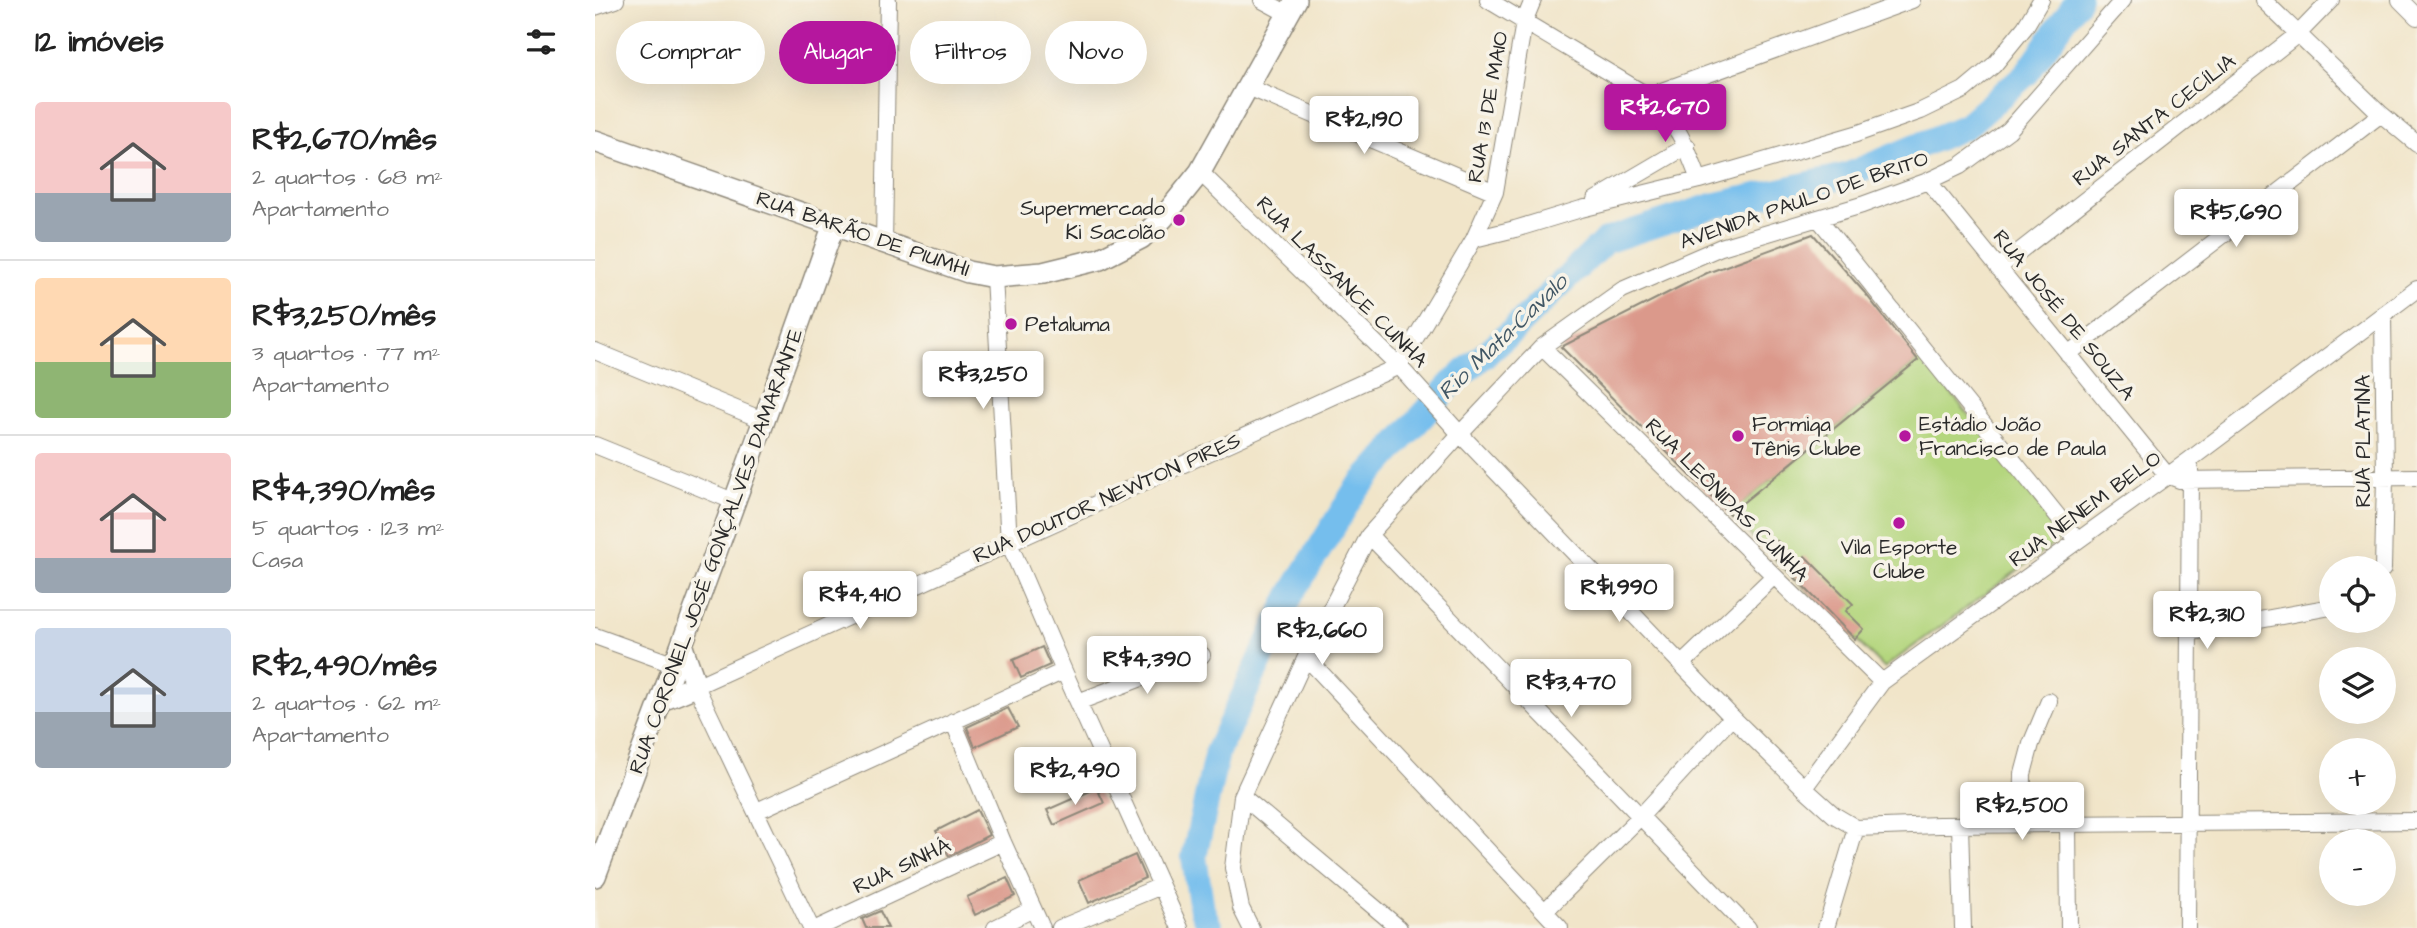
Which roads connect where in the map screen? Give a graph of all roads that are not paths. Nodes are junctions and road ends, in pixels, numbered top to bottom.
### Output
1 (616, 0) edge
2 (888, 0) edge
3 (1262, 0) edge
4 (1488, 0) edge
5 (1533, 0) edge
6 (1912, 0) edge
7 (2041, 0) edge
8 (2123, 0) edge
9 (2263, 0) edge
10 (2331, 0) edge
11 (2400, 0) edge
12 (595, 7) edge
13 (1292, 7) edge
14 (2417, 17) edge
15 (1524, 22) junction
16 (2298, 34) junction
17 (1248, 87) junction
18 (1648, 96) junction
19 (2381, 114) junction
20 (595, 141) edge
21 (2417, 144) edge
22 (1687, 146) junction
23 (1200, 172) junction
24 (1699, 180) junction
25 (1928, 181) junction
26 (1496, 192) junction
27 (1581, 209) junction
28 (1818, 218) junction
29 (834, 224) junction
30 (1473, 239) junction
31 (884, 243) junction
32 (1998, 268) junction
33 (994, 277) junction
34 (2417, 289) edge
35 (2383, 314) junction
36 (1542, 347) junction
37 (595, 351) edge
38 (2068, 354) junction
39 (1399, 366) junction
40 (765, 421) junction
41 (1460, 433) junction
42 (595, 445) edge
43 (2188, 461) junction
44 (2167, 475) junction
45 (2385, 477) junction
46 (2417, 477) edge
47 (2190, 479) junction
48 (733, 501) junction
49 (1369, 536) junction
50 (2077, 540) junction
51 (1009, 542) junction
52 (2383, 556) edge
53 (1774, 576) junction
54 (2319, 609) edge
55 (2188, 633) junction
56 (595, 636) edge
57 (1202, 655) dead end
58 (679, 656) junction
59 (1306, 657) junction
60 (1683, 663) junction
61 (1063, 671) junction
62 (1882, 682) junction
63 (696, 685) junction
64 (662, 700) junction
65 (2049, 701) dead end
66 (1078, 702) junction
67 (1733, 717) junction
68 (953, 721) junction
69 (1804, 788) junction
70 (1242, 796) junction
71 (757, 811) junction
72 (1640, 817) junction
73 (2417, 821) edge
74 (2068, 823) junction
75 (2022, 824) junction
76 (2187, 824) junction
77 (1960, 825) junction
78 (1857, 828) junction
79 (1003, 842) junction
80 (595, 876) edge
81 (1161, 886) junction
82 (1033, 909) junction
83 (1545, 911) junction
84 (811, 928) edge
85 (818, 928) edge
86 (995, 928) edge
87 (1042, 928) edge
88 (1061, 928) edge
89 (1179, 928) edge
90 (1251, 928) edge
91 (1399, 928) edge
92 (1560, 928) edge
93 (1748, 928) edge
94 (1826, 928) edge
95 (1963, 928) edge
96 (2069, 928) edge
97 (2187, 928) edge

1 - 12 street
2 - 31 street
3 - 13 street
4 - 15 street
5 - 15 street, RUA 13 DE MAIO
6 - 18 street
7 - 24 street
8 - 25 street, AVENIDA PAULO DE BRITO
9 - 16 street
10 - 16 street, RUA SANTA CECÍLIA
11 - 14 street
13 - 17 main road, RUA BARÃO DE PIUMHI
15 - 18 street
15 - 26 street, RUA 13 DE MAIO
16 - 19 street
16 - 32 street, RUA SANTA CECÍLIA
17 - 23 main road, RUA BARÃO DE PIUMHI
17 - 26 street
18 - 22 street
19 - 21 street
19 - 38 street
20 - 29 main road, RUA BARÃO DE PIUMHI
22 - 24 street
22 - 27 street
23 - 33 main road, RUA BARÃO DE PIUMHI
23 - 39 street, RUA LASSANCE CUNHA
24 - 27 street
25 - 28 street, AVENIDA PAULO DE BRITO
25 - 32 street, RUA JOSÉ DE SOUZA
26 - 30 street, RUA 13 DE MAIO
27 - 30 street
28 - 36 street, AVENIDA PAULO DE BRITO
28 - 50 street
29 - 31 main road, RUA BARÃO DE PIUMHI
29 - 40 main road, RUA CORONEL JOSÉ GONÇALVES DAMARANTE
30 - 39 street, RUA 13 DE MAIO
31 - 33 main road, RUA BARÃO DE PIUMHI
32 - 38 street, RUA JOSÉ DE SOUZA
33 - 51 street
34 - 35 street, RUA NENEM BELO
35 - 43 street, RUA NENEM BELO
35 - 45 street, RUA PLATINA
36 - 41 street, AVENIDA PAULO DE BRITO
36 - 53 street, RUA LEÔNIDAS CUNHA
37 - 40 street
38 - 44 street, RUA JOSÉ DE SOUZA
39 - 41 street, RUA LASSANCE CUNHA
39 - 51 street, RUA DOUTOR NEWTON PIRES
40 - 48 main road, RUA CORONEL JOSÉ GONÇALVES DAMARANTE
41 - 49 street, AVENIDA PAULO DE BRITO
41 - 60 street, RUA LASSANCE CUNHA
42 - 48 street
43 - 44 street, RUA NENEM BELO
43 - 47 street
44 - 47 street
44 - 50 street, RUA NENEM BELO
45 - 46 street
45 - 47 street
45 - 52 street, RUA PLATINA
47 - 55 street
48 - 58 main road, RUA CORONEL JOSÉ GONÇALVES DAMARANTE
49 - 59 street, AVENIDA PAULO DE BRITO
49 - 72 street
50 - 62 street, RUA NENEM BELO
51 - 61 street
51 - 63 street, RUA DOUTOR NEWTON PIRES
53 - 60 street
53 - 62 street, RUA LEÔNIDAS CUNHA
54 - 55 street
55 - 76 street
56 - 58 street
57 - 66 street
58 - 63 main road
58 - 64 main road, RUA CORONEL JOSÉ GONÇALVES DAMARANTE
59 - 70 street, AVENIDA PAULO DE BRITO
59 - 83 street
60 - 67 street, RUA LASSANCE CUNHA
61 - 66 street
61 - 68 street
62 - 69 street, RUA NENEM BELO
63 - 64 main road, RUA DOUTOR NEWTON PIRES
63 - 71 street
64 - 80 main road, RUA CORONEL JOSÉ GONÇALVES DAMARANTE
65 - 75 street
66 - 81 street
67 - 69 street, RUA LASSANCE CUNHA
67 - 72 street
68 - 71 street
68 - 79 street
69 - 78 street, RUA LASSANCE CUNHA
70 - 90 street, AVENIDA PAULO DE BRITO
70 - 91 street
71 - 84 street
72 - 83 street
72 - 93 street
73 - 76 street
74 - 75 street
74 - 76 street
74 - 96 street
75 - 77 street
76 - 97 street
77 - 78 street
77 - 95 street
78 - 94 street
79 - 82 street
79 - 85 street, RUA SINHÁ
81 - 88 street
81 - 89 street
82 - 86 street
82 - 87 street
83 - 92 street

